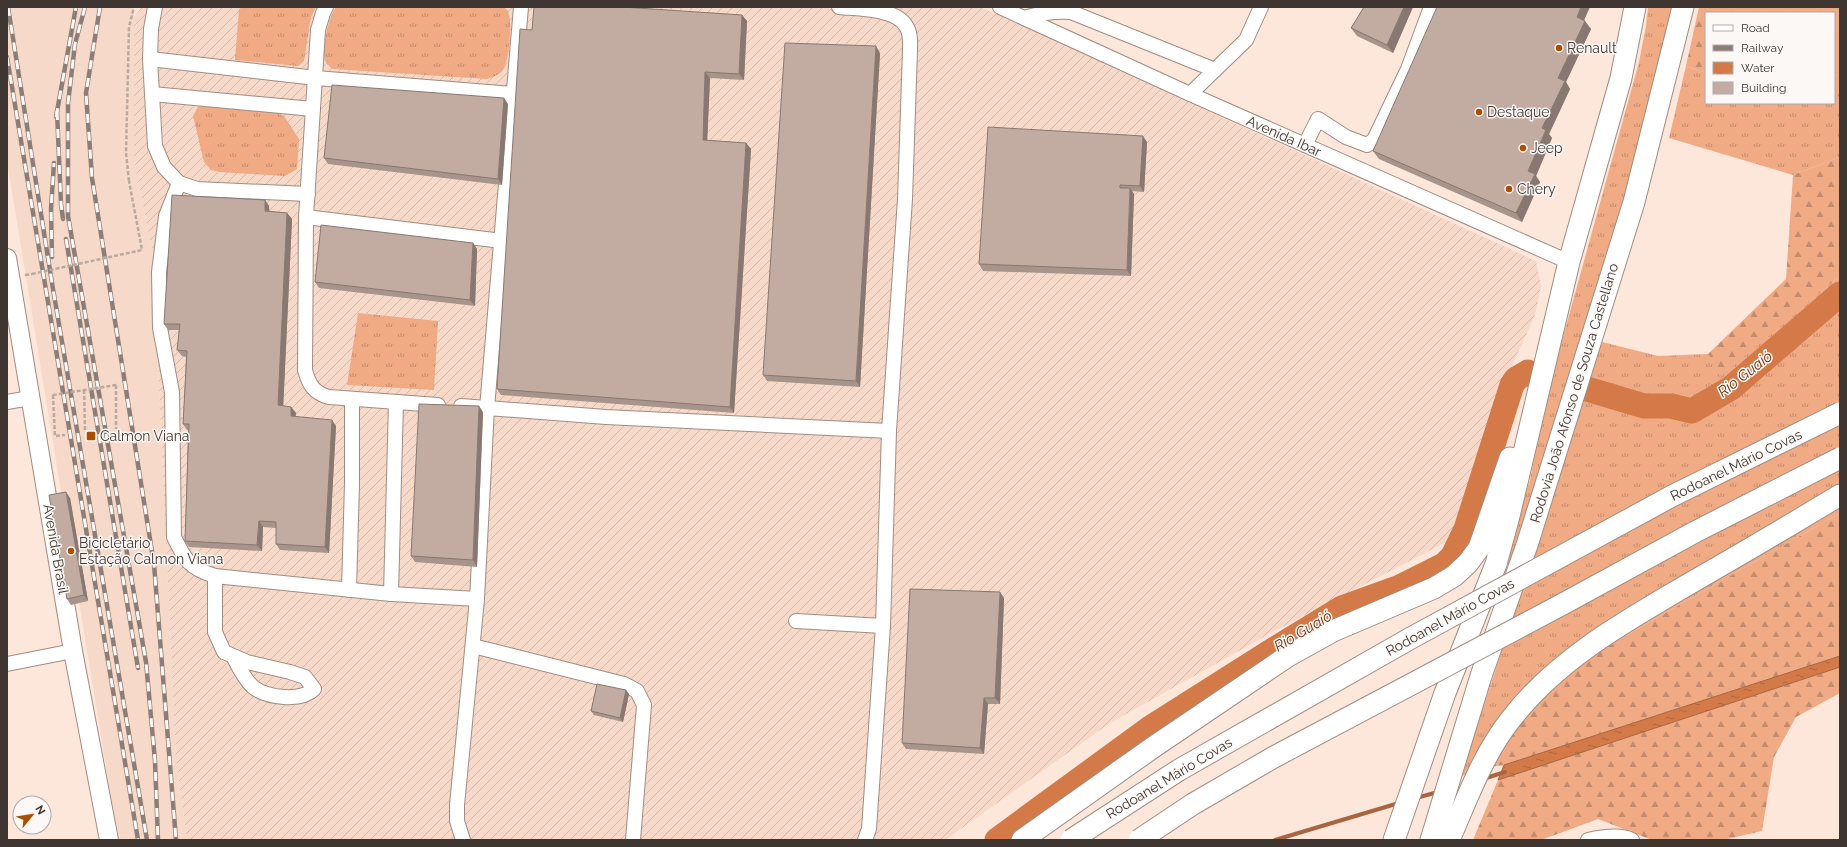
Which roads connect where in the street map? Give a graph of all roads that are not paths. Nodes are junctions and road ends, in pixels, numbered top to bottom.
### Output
1 (156, 7) edge
2 (326, 7) edge
3 (521, 7) edge
4 (839, 7) edge
5 (1000, 7) edge
6 (1261, 7) edge
7 (1431, 7) edge
8 (1635, 7) edge
9 (1683, 7) edge
10 (1024, 18) junction
11 (150, 59) junction
12 (1215, 70) junction
13 (316, 78) junction
14 (152, 94) junction
15 (514, 94) junction
16 (1190, 94) junction
17 (314, 109) junction
18 (1305, 145) junction
19 (179, 183) junction
20 (308, 194) junction
21 (306, 217) junction
22 (502, 241) junction
23 (7, 258) edge
24 (1569, 262) junction
25 (1538, 389) junction
26 (30, 398) junction
27 (352, 400) junction
28 (7, 402) edge
29 (396, 402) junction
30 (486, 408) junction
31 (1840, 413) edge
32 (889, 431) junction
33 (1840, 458) edge
34 (1840, 495) edge
35 (215, 576) junction
36 (349, 590) junction
37 (391, 594) junction
38 (477, 600) junction
39 (796, 621) dead end
40 (883, 626) junction
41 (473, 646) junction
42 (73, 651) junction
43 (233, 656) junction
44 (7, 664) edge
45 (1394, 838) edge
46 (109, 840) edge
47 (463, 840) edge
48 (633, 840) edge
49 (865, 840) edge
50 (1022, 840) edge
51 (1071, 840) edge
52 (1139, 840) edge
53 (1431, 840) edge
54 (1449, 840) edge
55 (1588, 840) edge
56 (1632, 840) edge

1 - 11 street
2 - 13 street
3 - 15 street
4 - 32 street
5 - 10 street, Avenida Ibar
6 - 12 street
7 - 18 street
8 - 24 highway, Rodovia João Afonso de Souza Castellano
9 - 53 highway, Rodovia João Afonso de Souza Castellano
10 - 12 street
10 - 16 street, Avenida Ibar
11 - 13 street
11 - 14 street
12 - 16 street
13 - 15 street
13 - 17 street
14 - 17 street
14 - 19 street
15 - 22 street
16 - 18 street, Avenida Ibar
17 - 20 street
18 - 24 street, Avenida Ibar
19 - 20 street
19 - 35 street
20 - 21 street
21 - 22 street
21 - 27 street
22 - 30 street
23 - 26 main road, Avenida Brasil
24 - 25 highway, Rodovia João Afonso de Souza Castellano
25 - 45 highway, Rodovia João Afonso de Souza Castellano
25 - 50 highway
26 - 28 street
26 - 42 main road, Avenida Brasil
27 - 29 street
27 - 36 street
29 - 30 street
29 - 37 street
30 - 32 street
30 - 38 street
31 - 51 highway, Rodoanel Mário Covas, bridge
32 - 40 street
33 - 52 highway, bridge
34 - 54 highway
35 - 36 street
35 - 43 street
36 - 37 street
37 - 38 street
38 - 41 street
39 - 40 street
40 - 49 street
41 - 47 street
41 - 48 street
42 - 44 street
42 - 46 main road, Avenida Brasil
43 - 43 street
55 - 56 street

